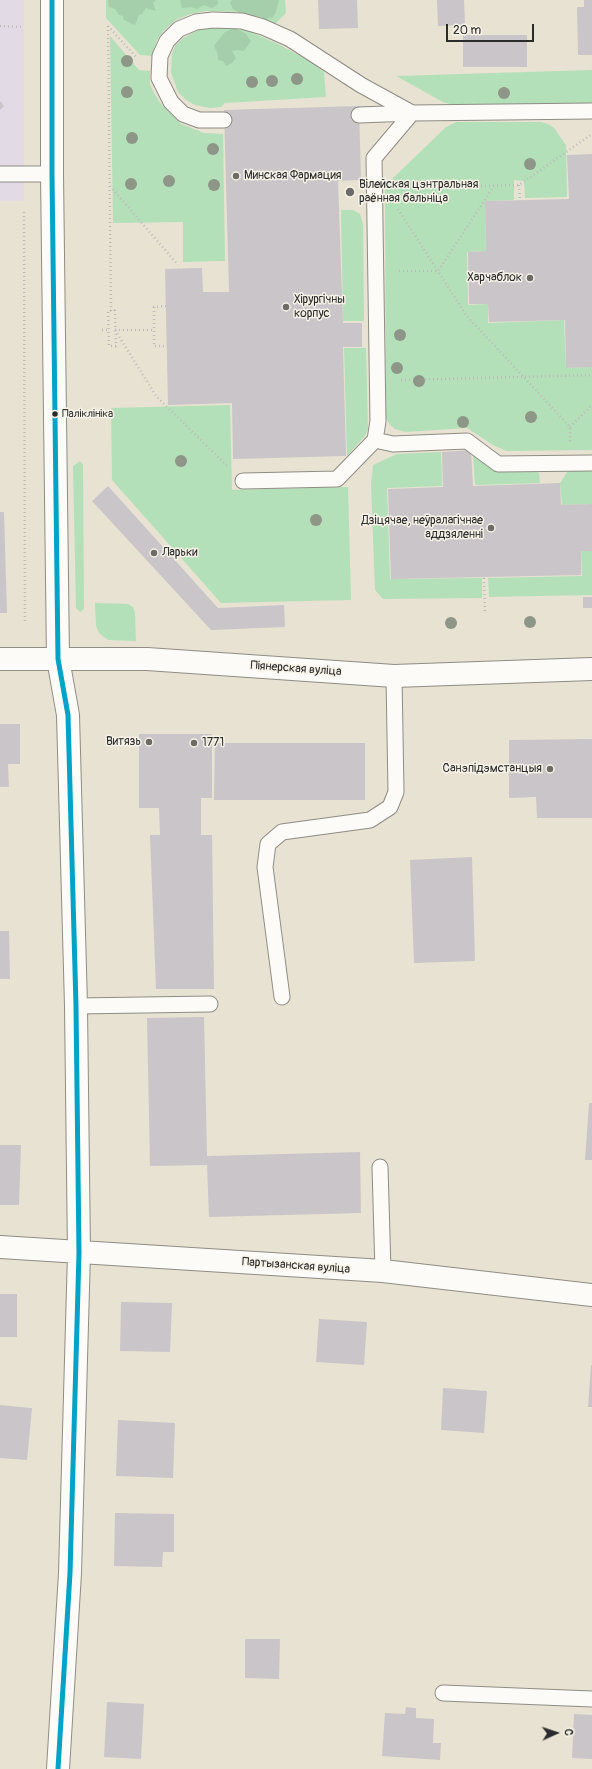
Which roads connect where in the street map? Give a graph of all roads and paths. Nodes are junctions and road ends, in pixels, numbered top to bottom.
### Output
1 (52, 0) edge
2 (24, 20) dead end
3 (0, 26) edge
4 (24, 26) junction
5 (24, 34) dead end
6 (129, 51) dead end
7 (592, 111) edge
8 (412, 113) junction
9 (359, 115) dead end
10 (224, 120) dead end
11 (592, 134) edge
12 (0, 174) edge
13 (24, 174) junction
14 (52, 174) junction
15 (110, 185) junction
16 (495, 185) junction
17 (519, 185) junction
18 (393, 188) dead end
19 (520, 200) dead end
20 (397, 208) dead end
21 (178, 265) dead end
22 (438, 271) junction
23 (376, 272) junction
24 (166, 306) dead end
25 (111, 311) junction
26 (102, 330) dead end
27 (109, 330) junction
28 (115, 330) junction
29 (154, 330) junction
30 (166, 346) dead end
31 (592, 374) edge
32 (523, 376) junction
33 (378, 380) junction
34 (592, 405) edge
35 (570, 427) junction
36 (375, 440) junction
37 (570, 449) dead end
38 (592, 463) edge
39 (243, 481) joint
40 (484, 578) dead end
41 (485, 613) dead end
42 (25, 622) dead end
43 (0, 659) edge
44 (58, 659) junction
45 (592, 669) edge
46 (394, 676) junction
47 (282, 997) dead end
48 (210, 1004) dead end
49 (76, 1006) junction
50 (380, 1167) dead end
51 (0, 1247) edge
52 (79, 1253) junction
53 (383, 1272) junction
54 (592, 1295) edge
55 (443, 1693) dead end
56 (592, 1700) edge
57 (58, 1769) edge

1 - 14 street
2 - 4 path
3 - 4 path
4 - 5 path
6 - 15 path
7 - 8 lane
8 - 9 lane
8 - 10 lane
8 - 23 lane
11 - 17 path
12 - 13 lane
13 - 14 lane
13 - 42 path
14 - 44 street
15 - 21 path
15 - 25 path
16 - 17 path
16 - 18 path
16 - 22 path
17 - 19 path
20 - 22 path
22 - 23 path
22 - 32 path
23 - 33 lane
24 - 29 path
25 - 27 path
25 - 28 path
26 - 27 path
27 - 28 path
28 - 29 path
28 - 39 path
29 - 30 path
31 - 32 path
32 - 33 path
32 - 35 path
33 - 36 lane
34 - 35 path
35 - 37 path
36 - 38 lane
36 - 39 lane
40 - 41 path
43 - 44 street, Піянерская вуліца
44 - 46 street, Піянерская вуліца
44 - 49 street
45 - 46 street, Піянерская вуліца
46 - 47 lane
48 - 49 lane
49 - 52 street
50 - 53 lane
51 - 52 street, Партызанская вуліца
52 - 53 street, Партызанская вуліца
52 - 57 street
53 - 54 street, Партызанская вуліца
55 - 56 lane

